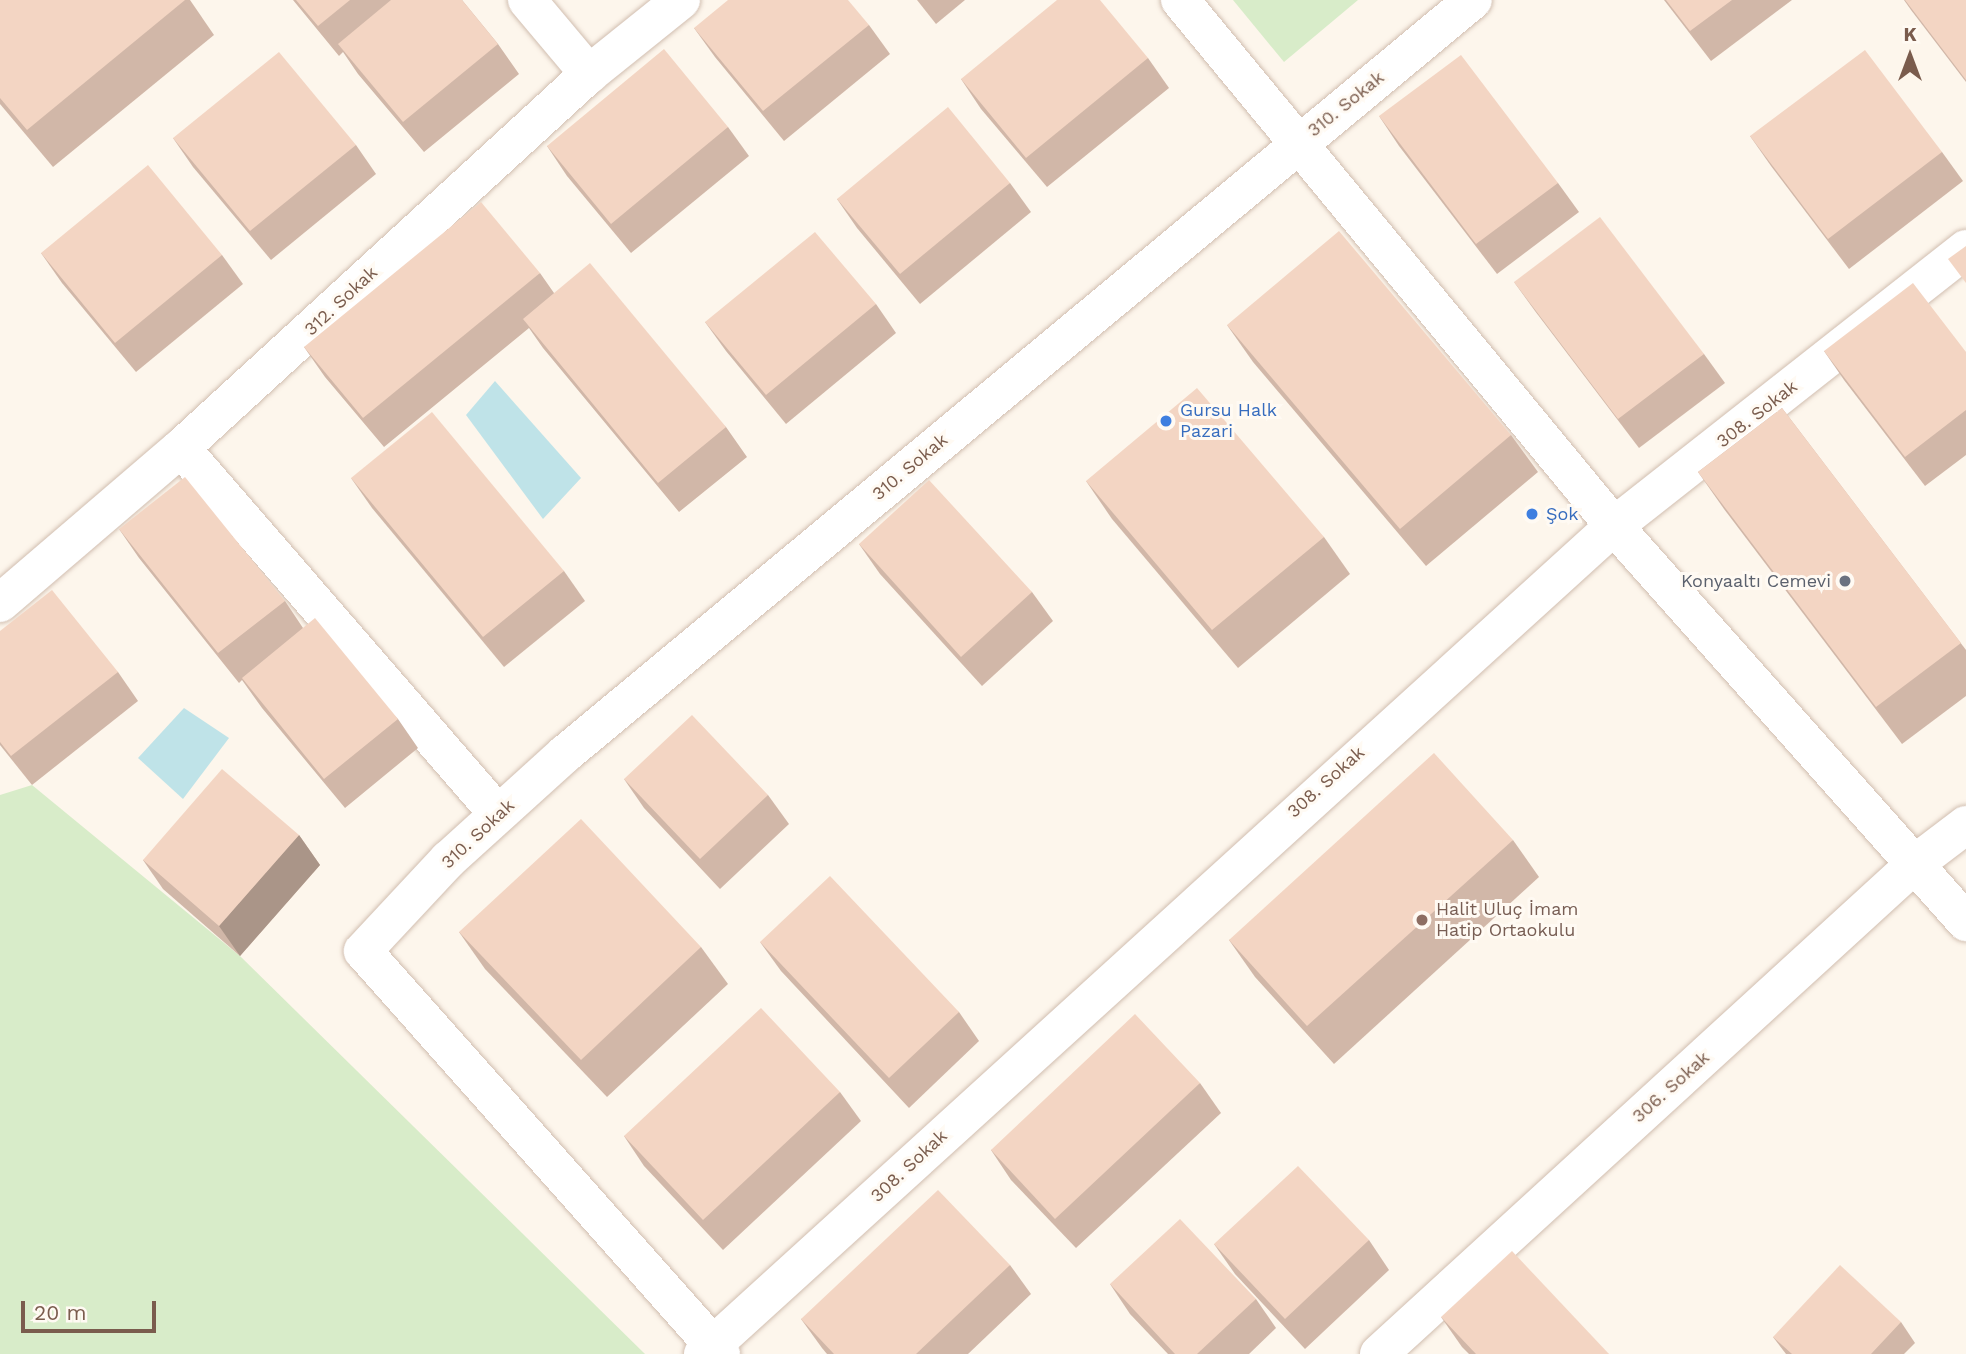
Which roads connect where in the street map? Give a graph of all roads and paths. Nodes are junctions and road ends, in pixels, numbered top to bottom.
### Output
1 (527, 0) edge
2 (681, 0) edge
3 (1180, 0) edge
4 (1473, 0) edge
5 (589, 74) junction
6 (1298, 144) junction
7 (1966, 249) edge
8 (181, 448) junction
9 (1614, 526) junction
10 (0, 603) edge
11 (498, 814) junction
12 (1966, 825) edge
13 (1916, 863) junction
14 (1966, 922) edge
15 (712, 1351) edge
16 (1379, 1354) edge

1 - 5 street
2 - 5 street, 312. Sokak
3 - 6 street
4 - 6 street, 310. Sokak
5 - 8 street, 312. Sokak
6 - 9 street
6 - 11 street, 310. Sokak
7 - 9 street, 308. Sokak
8 - 10 street, 312. Sokak
8 - 11 street
9 - 13 street
9 - 15 street, 308. Sokak
11 - 15 street, 310. Sokak
12 - 13 street, 306. Sokak
13 - 14 street
13 - 16 street, 306. Sokak

